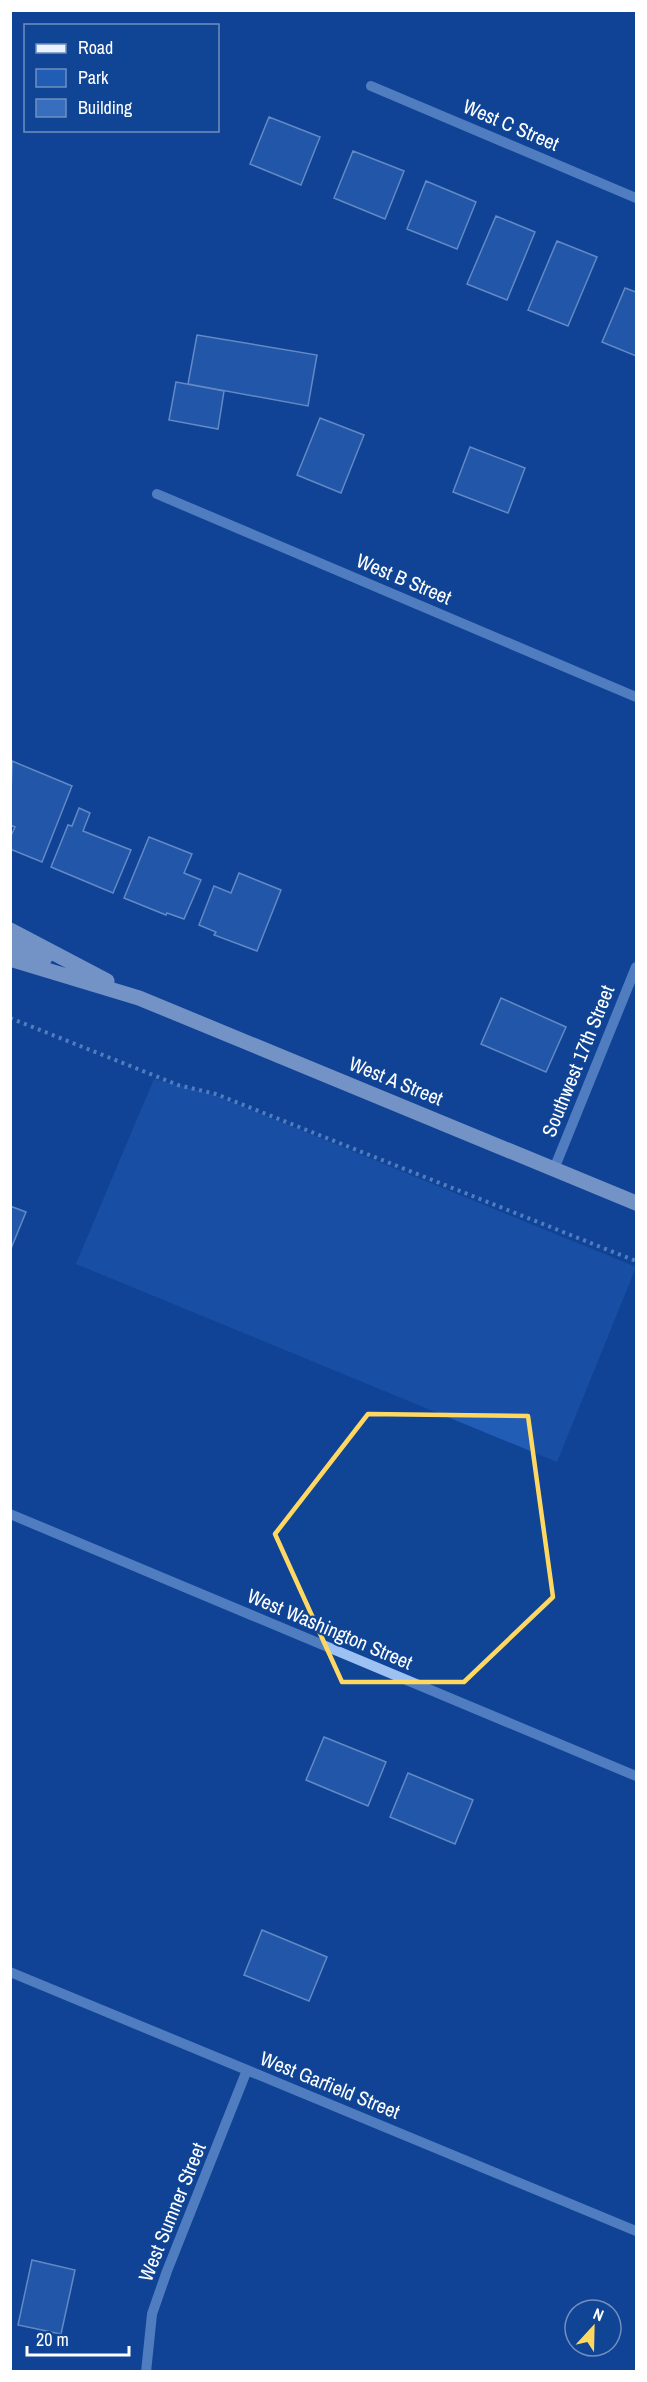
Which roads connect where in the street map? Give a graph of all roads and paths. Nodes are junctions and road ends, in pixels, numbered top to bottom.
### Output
1 (371, 86) dead end
2 (636, 198) edge
3 (157, 494) dead end
4 (636, 697) edge
5 (10, 930) edge
6 (10, 944) edge
7 (10, 958) edge
8 (636, 967) edge
9 (139, 998) junction
10 (10, 1018) edge
11 (554, 1169) junction
12 (636, 1203) edge
13 (636, 1261) edge
14 (10, 1514) edge
15 (636, 1776) edge
16 (10, 1972) edge
17 (247, 2070) junction
18 (636, 2230) edge
19 (146, 2372) edge

1 - 2 street, West C Street
3 - 4 street, West B Street
5 - 9 main road, West A Street
6 - 9 main road
7 - 9 main road, West A Street
8 - 11 street, Southwest 17th Street
9 - 11 main road, West A Street
10 - 13 path
11 - 12 main road, West A Street
14 - 15 street, West Washington Street
16 - 17 street, West Garfield Street
17 - 18 street, West Garfield Street
17 - 19 street, West Sumner Street

